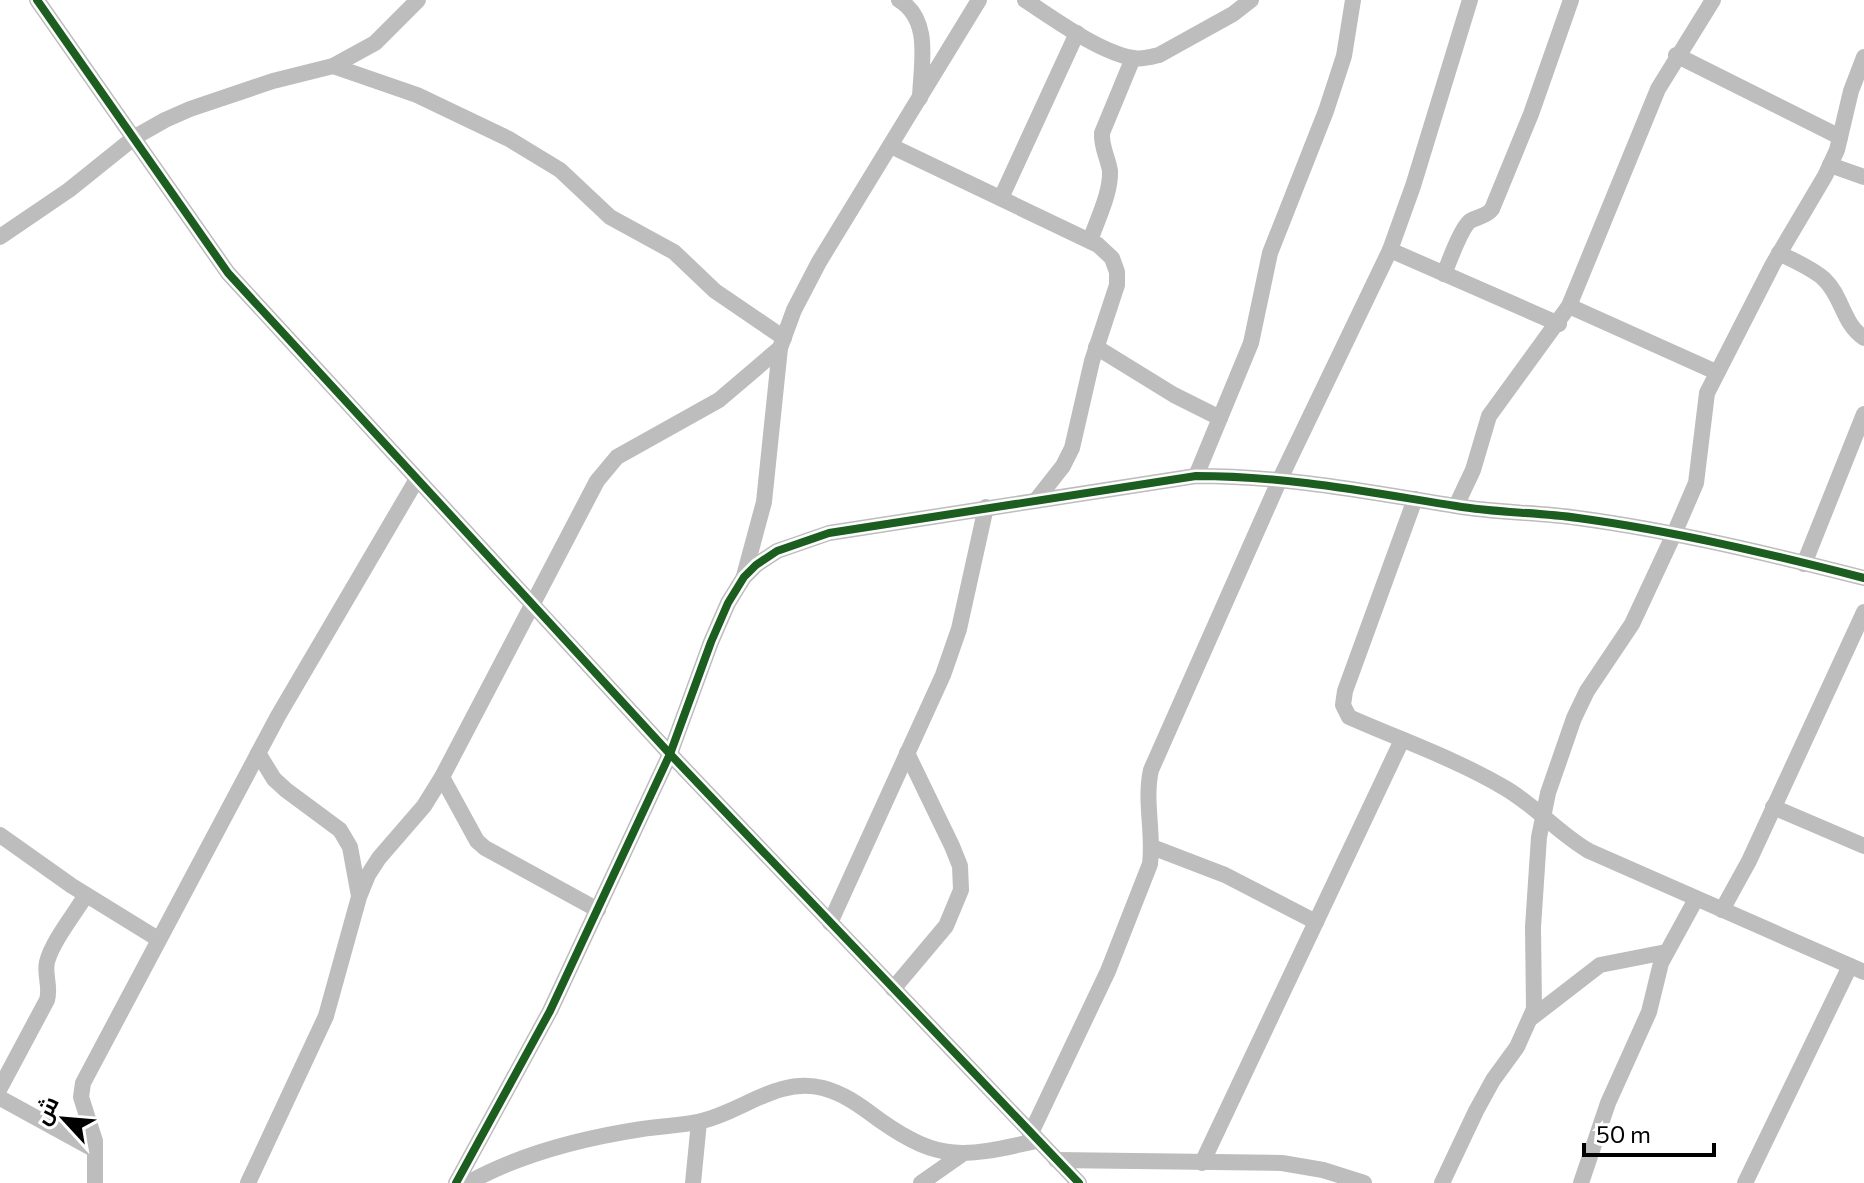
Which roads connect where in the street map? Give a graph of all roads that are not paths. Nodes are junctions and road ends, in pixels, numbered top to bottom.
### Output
1 (418, 0) edge
2 (899, 0) edge
3 (979, 0) edge
4 (1025, 0) edge
5 (1251, 0) edge
6 (1470, 0) edge
7 (1571, 0) edge
8 (1713, 0) edge
9 (40, 1) edge
10 (1350, 2) edge
11 (1077, 33) junction
12 (1676, 55) junction
13 (1864, 57) edge
14 (1133, 58) junction
15 (333, 66) junction
16 (920, 99) junction
17 (135, 137) junction
18 (1840, 137) junction
19 (891, 146) junction
20 (1830, 165) junction
21 (1864, 177) edge
22 (1001, 198) junction
23 (0, 237) edge
24 (1090, 241) junction
25 (1390, 250) junction
26 (1779, 253) junction
27 (1444, 274) junction
28 (1569, 306) junction
29 (1559, 324) junction
30 (1864, 338) edge
31 (782, 343) junction
32 (1096, 347) junction
33 (1716, 372) junction
34 (1864, 414) edge
35 (1220, 418) junction
36 (1196, 476) junction
37 (417, 479) junction
38 (1280, 479) junction
39 (1037, 499) junction
40 (1415, 499) junction
41 (1456, 506) junction
42 (986, 507) junction
43 (1674, 534) junction
44 (1804, 564) junction
45 (744, 577) junction
46 (1864, 578) edge
47 (533, 605) junction
48 (1864, 612) edge
49 (1402, 740) junction
50 (258, 753) junction
51 (907, 753) junction
52 (670, 754) junction
53 (442, 777) junction
54 (1773, 807) junction
55 (1543, 815) junction
56 (0, 835) edge
57 (1864, 846) edge
58 (1152, 847) junction
59 (86, 895) junction
60 (359, 897) junction
61 (1696, 899) junction
62 (598, 910) junction
63 (1722, 910) junction
64 (1316, 922) junction
65 (830, 923) junction
66 (158, 939) junction
67 (1666, 952) junction
68 (1857, 969) edge
69 (893, 989) junction
70 (1530, 1019) junction
71 (0, 1088) edge
72 (0, 1098) edge
73 (699, 1122) junction
74 (1033, 1138) junction
75 (95, 1150) junction
76 (961, 1155) junction
77 (1056, 1160) junction
78 (1202, 1163) junction
79 (95, 1183) edge
80 (248, 1183) edge
81 (456, 1183) edge
82 (468, 1183) edge
83 (693, 1183) edge
84 (921, 1183) edge
85 (1079, 1183) edge
86 (1364, 1183) edge
87 (1442, 1183) edge
88 (1581, 1183) edge
89 (1745, 1183) edge

1 - 15 street
2 - 16 street
3 - 16 street
4 - 11 street
5 - 14 street
6 - 25 street
7 - 27 street
8 - 12 street
9 - 17 street
10 - 35 street
11 - 14 street
11 - 22 street
12 - 18 street
12 - 28 street
13 - 18 street
14 - 24 street
15 - 17 street
15 - 31 street
16 - 19 street
17 - 23 street
17 - 37 street
18 - 20 street
19 - 22 street
19 - 31 street
20 - 21 street
20 - 26 street
22 - 24 street
24 - 32 street
25 - 27 street
25 - 38 street
26 - 30 street
26 - 33 street
27 - 29 street
28 - 29 street
28 - 33 street
29 - 41 street
31 - 45 street
31 - 47 street
32 - 35 street
32 - 39 street
33 - 43 street
34 - 44 street
35 - 36 street
36 - 38 street
36 - 39 street
37 - 47 street
37 - 50 street
38 - 40 street
38 - 58 street
39 - 42 street
40 - 41 street
40 - 49 street
41 - 43 street
42 - 45 street
42 - 51 street
43 - 44 street
43 - 55 street
44 - 46 street
45 - 52 street
47 - 52 street
47 - 53 street
48 - 54 street
49 - 55 street
49 - 64 street
50 - 60 street
50 - 66 street
51 - 65 street
51 - 69 street
52 - 62 street
52 - 65 street
53 - 60 street
53 - 62 street
54 - 57 street
54 - 63 street
55 - 61 street
55 - 70 street
56 - 59 street
58 - 64 street
58 - 74 street
59 - 66 street
59 - 71 street
60 - 80 street
61 - 63 street
61 - 67 street
62 - 81 street
63 - 68 street
64 - 78 street
65 - 69 street
66 - 75 street
67 - 70 street
67 - 88 street
68 - 89 street
69 - 74 street
70 - 87 street
72 - 75 street
73 - 76 street
73 - 82 street
73 - 83 street
74 - 76 street
74 - 77 street
75 - 79 street
76 - 84 street
77 - 78 street
77 - 85 street
78 - 86 street

